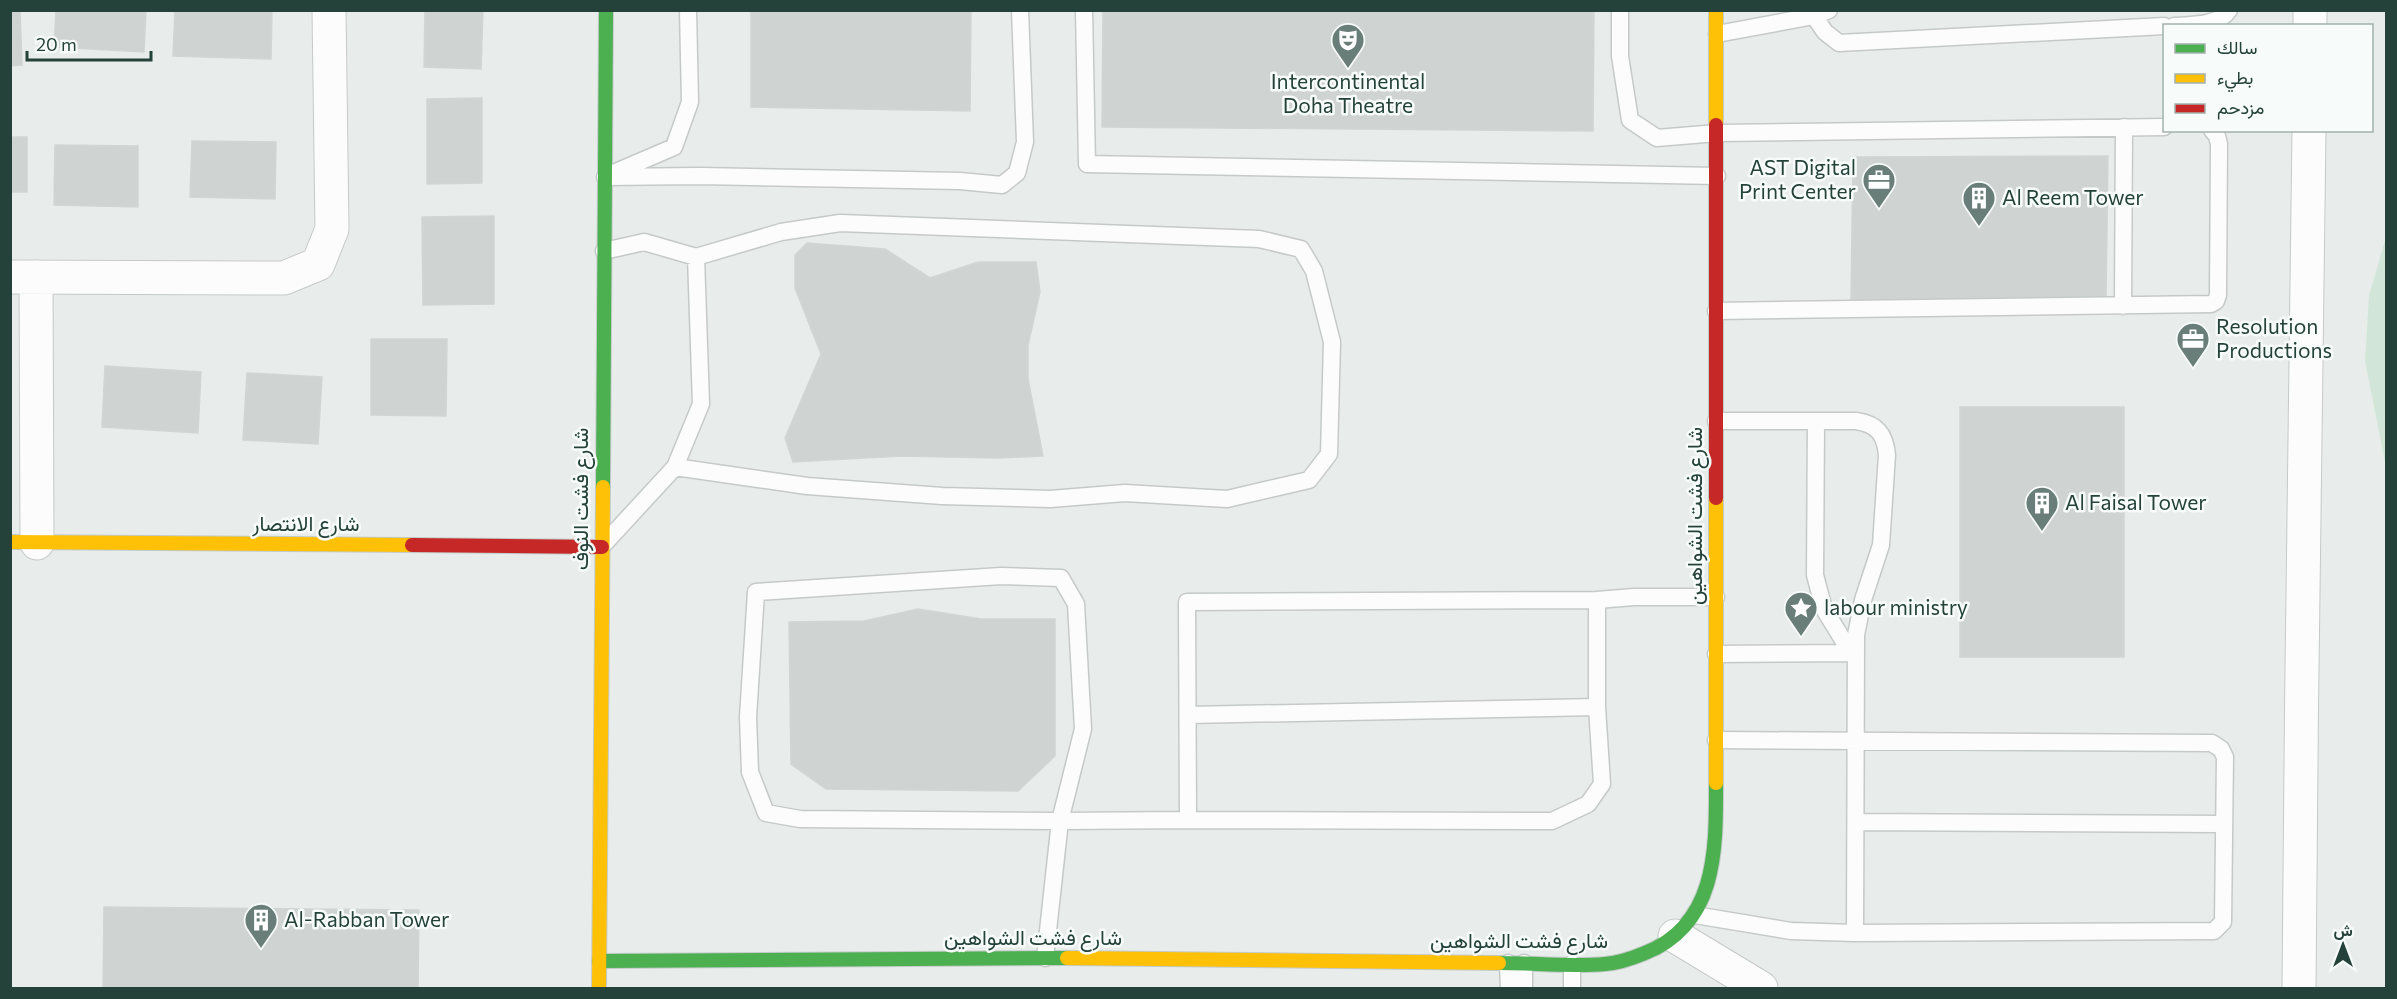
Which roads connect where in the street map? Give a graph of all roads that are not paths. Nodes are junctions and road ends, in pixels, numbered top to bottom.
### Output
1 (329, 10) edge
2 (606, 10) edge
3 (688, 10) edge
4 (1020, 10) edge
5 (1084, 10) edge
6 (1620, 10) edge
7 (1716, 10) edge
8 (2229, 10) edge
9 (1822, 13) edge
10 (2202, 24) edge
11 (2163, 26) edge
12 (1717, 34) junction
13 (2124, 127) junction
14 (2163, 127) edge
15 (2214, 132) edge
16 (2309, 132) edge
17 (1717, 133) junction
18 (1717, 176) junction
19 (605, 177) junction
20 (604, 251) junction
21 (696, 257) junction
22 (23, 277) edge
23 (2123, 306) junction
24 (1716, 311) junction
25 (1716, 421) junction
26 (1816, 421) junction
27 (675, 467) junction
28 (24, 542) edge
29 (602, 547) junction
30 (1716, 597) junction
31 (1597, 600) junction
32 (1856, 653) junction
33 (1716, 654) junction
34 (1597, 707) junction
35 (1188, 715) junction
36 (1716, 740) junction
37 (1856, 740) junction
38 (1188, 820) junction
39 (1060, 821) junction
40 (1856, 822) junction
41 (2224, 824) junction
42 (1685, 925) junction
43 (1856, 933) junction
44 (1045, 958) junction
45 (599, 962) junction
46 (1516, 963) junction
47 (1572, 963) junction
48 (599, 988) edge
49 (1509, 988) edge
50 (1524, 988) edge
51 (1572, 988) edge
52 (1761, 988) edge
53 (2299, 988) edge

1 - 22 street
2 - 19 street, شارع فشت النوف
3 - 19 lane
4 - 19 lane
5 - 18 lane
6 - 17 lane
7 - 12 street, شارع فشت الشواهين
8 - 10 lane
9 - 11 lane
9 - 12 lane
12 - 17 street, شارع فشت الشواهين
13 - 14 lane
13 - 17 lane
13 - 23 lane
15 - 23 lane
16 - 53 street
17 - 18 street, شارع فشت الشواهين
18 - 24 street, شارع فشت الشواهين
19 - 20 street, شارع فشت النوف
20 - 21 lane
20 - 29 street, شارع فشت النوف
21 - 27 lane
21 - 27 lane
22 - 28 street
23 - 24 lane
24 - 25 street, شارع فشت الشواهين
25 - 26 lane
25 - 30 street, شارع فشت الشواهين
26 - 32 lane
26 - 32 lane
27 - 29 lane
28 - 29 street, شارع الانتصار
29 - 45 street, شارع فشت النوف
30 - 31 lane
30 - 33 street, شارع فشت الشواهين
31 - 34 lane
31 - 35 lane
32 - 33 lane
32 - 37 lane
33 - 36 street, شارع فشت الشواهين
34 - 35 lane
34 - 38 lane
35 - 38 lane
36 - 37 lane
36 - 42 street, شارع فشت الشواهين
37 - 40 lane
37 - 41 lane
38 - 39 lane
39 - 39 lane
39 - 44 lane
40 - 41 lane
40 - 43 lane
41 - 43 lane
42 - 43 lane
42 - 47 street, شارع فشت الشواهين
42 - 52 street
44 - 45 street, شارع فشت الشواهين
44 - 46 street, شارع فشت الشواهين
45 - 48 street, شارع فشت النوف
46 - 47 street, شارع فشت الشواهين
46 - 49 lane
46 - 50 lane
47 - 51 lane

